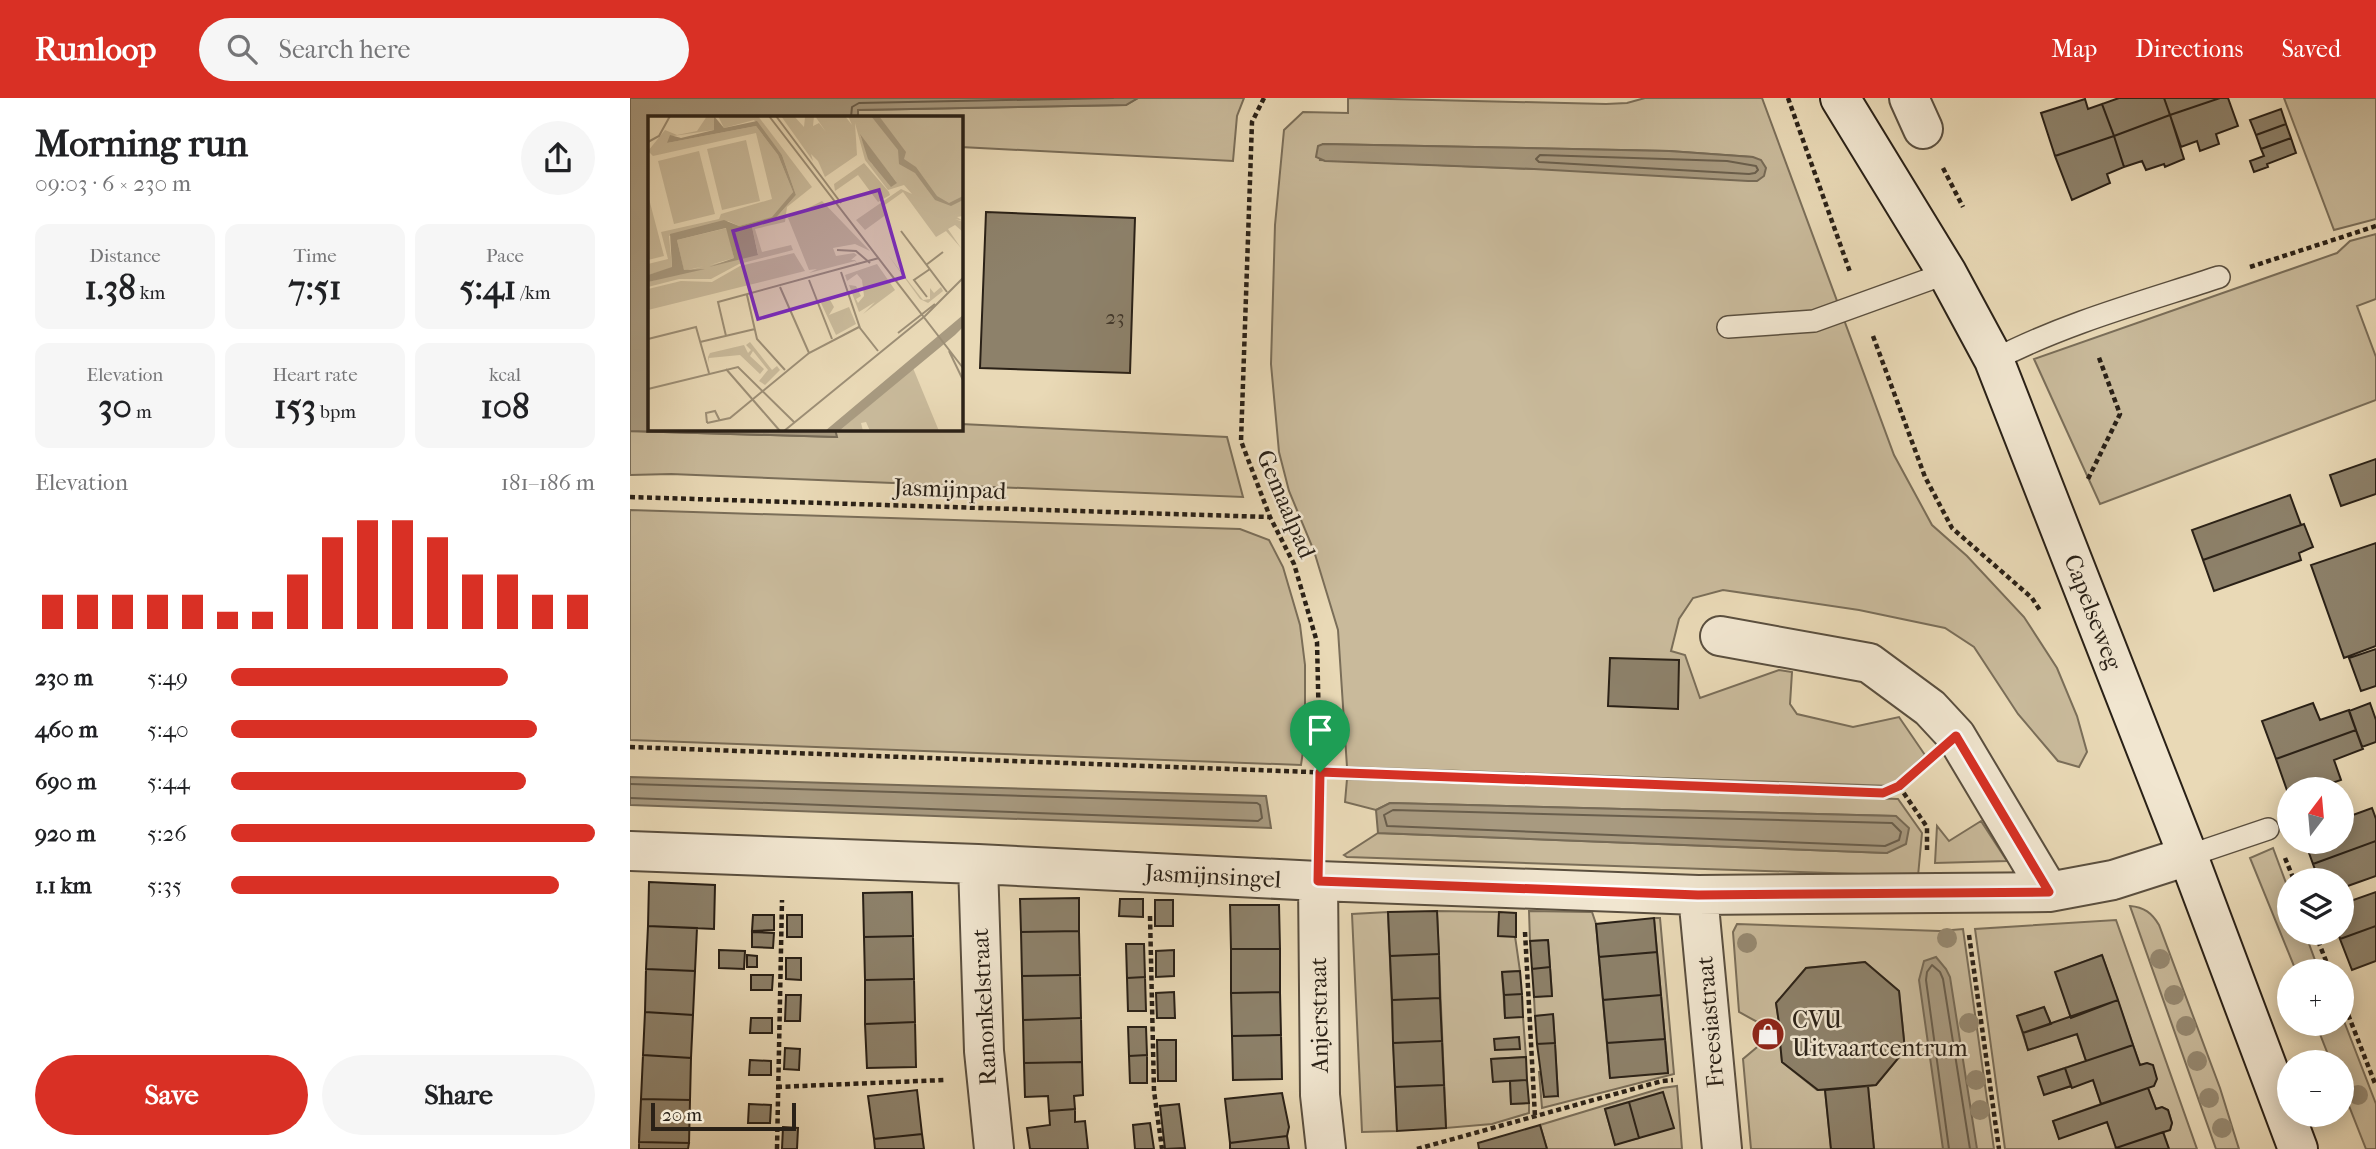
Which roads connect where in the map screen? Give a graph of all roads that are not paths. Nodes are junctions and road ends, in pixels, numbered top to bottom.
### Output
1 (1840, 98) edge
2 (1947, 273) junction
3 (2219, 277) road end
4 (1728, 327) dead end
5 (1994, 360) junction
6 (1720, 636) dead end
7 (2268, 829) dead end
8 (630, 851) edge
9 (2188, 856) junction
10 (978, 864) junction
11 (1318, 881) junction
12 (2049, 892) junction
13 (1698, 895) junction
14 (994, 1149) edge
15 (1326, 1149) edge
16 (1722, 1149) edge
17 (2298, 1149) edge

1 - 2 street, Capelseweg
2 - 4 lane
2 - 5 street, Capelseweg
3 - 5 lane
5 - 9 street, Capelseweg
6 - 12 street
7 - 9 lane
8 - 10 street, Jasmijnsingel
9 - 12 street, Jasmijnsingel
9 - 17 street, Capelseweg
10 - 11 street, Jasmijnsingel
10 - 14 street, Ranonkelstraat
11 - 13 street, Jasmijnsingel
11 - 15 street, Anjerstraat
12 - 13 street, Jasmijnsingel
13 - 16 street, Freesiastraat

